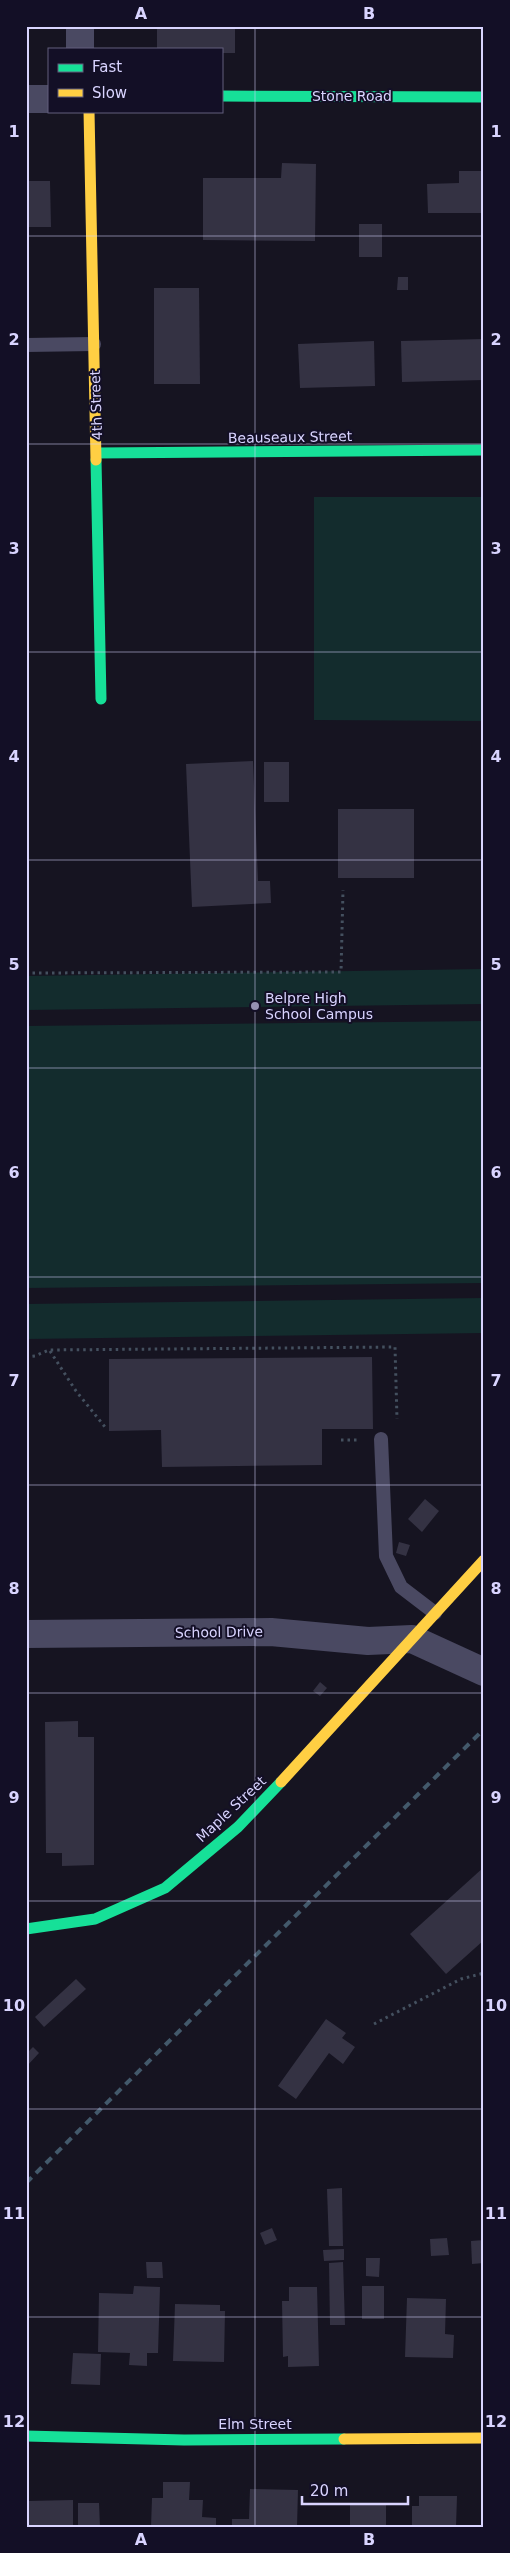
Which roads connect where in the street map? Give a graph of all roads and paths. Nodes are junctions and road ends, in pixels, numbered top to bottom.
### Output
1 (80, 26) edge
2 (80, 48) edge
3 (222, 96) edge
4 (484, 97) edge
5 (26, 99) edge
6 (48, 99) edge
7 (89, 112) edge
8 (94, 344) junction
9 (26, 346) edge
10 (484, 450) edge
11 (97, 453) junction
12 (101, 699) dead end
13 (343, 890) dead end
14 (26, 973) edge
15 (49, 1350) junction
16 (26, 1356) edge
17 (105, 1427) dead end
18 (382, 1439) junction
19 (341, 1440) dead end
20 (484, 1560) edge
21 (435, 1613) junction
22 (26, 1634) edge
23 (412, 1638) junction
24 (484, 1672) edge
25 (26, 1929) edge
26 (484, 1974) edge
27 (374, 2024) dead end
28 (26, 2436) edge
29 (484, 2438) edge

1 - 2 street
3 - 4 street, Stone Road
5 - 6 street
7 - 8 street, 4th Street
8 - 9 lane
8 - 11 street, 4th Street
10 - 11 street, Beauseaux Street
11 - 12 street, 4th Street
13 - 14 path
15 - 16 path
15 - 17 path
15 - 18 path
18 - 19 path
18 - 21 lane
20 - 21 street, Maple Street
21 - 23 street, Maple Street
22 - 23 street, School Drive
23 - 24 street
23 - 25 street, Maple Street
26 - 27 path
28 - 29 street, Elm Street

